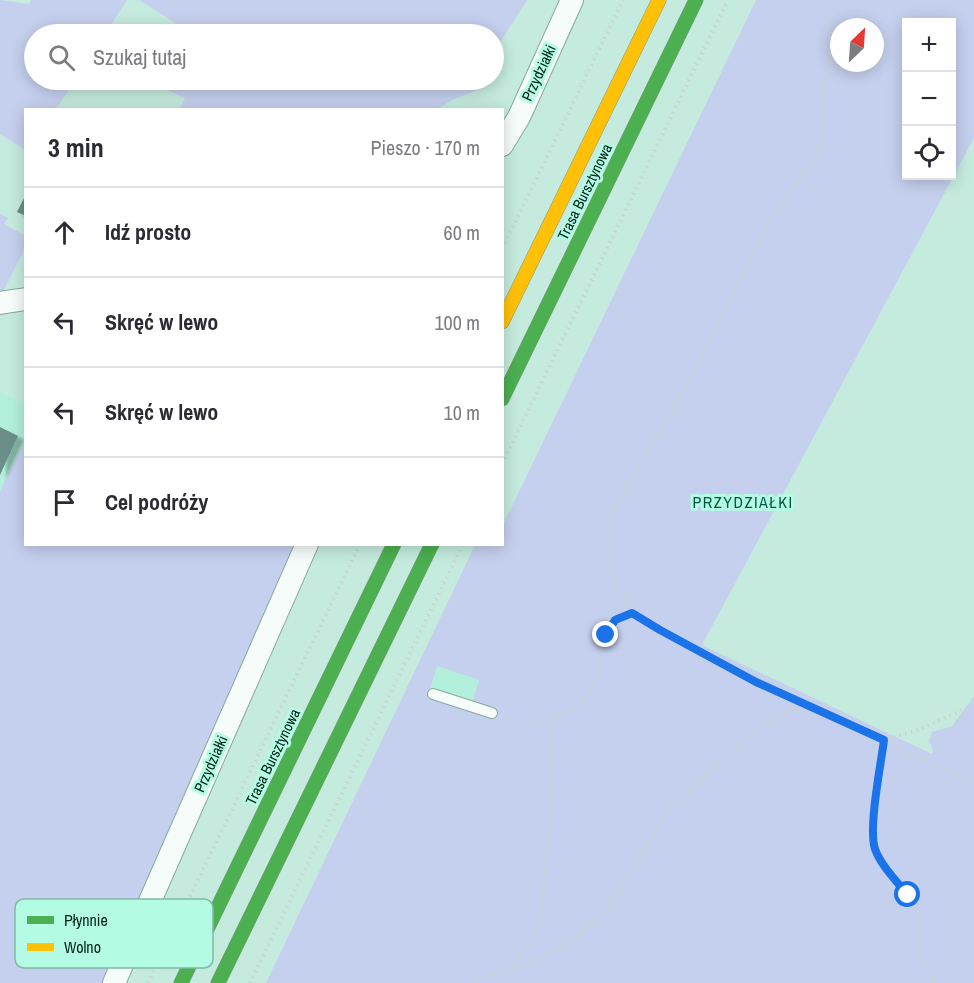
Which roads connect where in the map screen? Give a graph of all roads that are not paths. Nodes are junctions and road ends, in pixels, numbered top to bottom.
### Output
1 (572, 0) edge
2 (659, 0) edge
3 (696, 0) edge
4 (504, 142) edge
5 (24, 299) edge
6 (0, 303) edge
7 (504, 318) edge
8 (504, 395) edge
9 (306, 546) edge
10 (393, 546) edge
11 (431, 546) edge
12 (433, 693) dead end
13 (492, 713) road end
14 (151, 899) edge
15 (213, 917) edge
16 (121, 968) edge
17 (188, 968) edge
18 (114, 983) edge
19 (181, 983) edge
20 (218, 983) edge

1 - 4 street, Przydziałki
2 - 7 main road, Trasa Bursztynowa
3 - 8 main road, Trasa Bursztynowa
5 - 6 street
9 - 14 street, Przydziałki
10 - 15 main road, Trasa Bursztynowa
11 - 20 main road
12 - 13 lane
16 - 18 street, Przydziałki
17 - 19 main road, Trasa Bursztynowa

